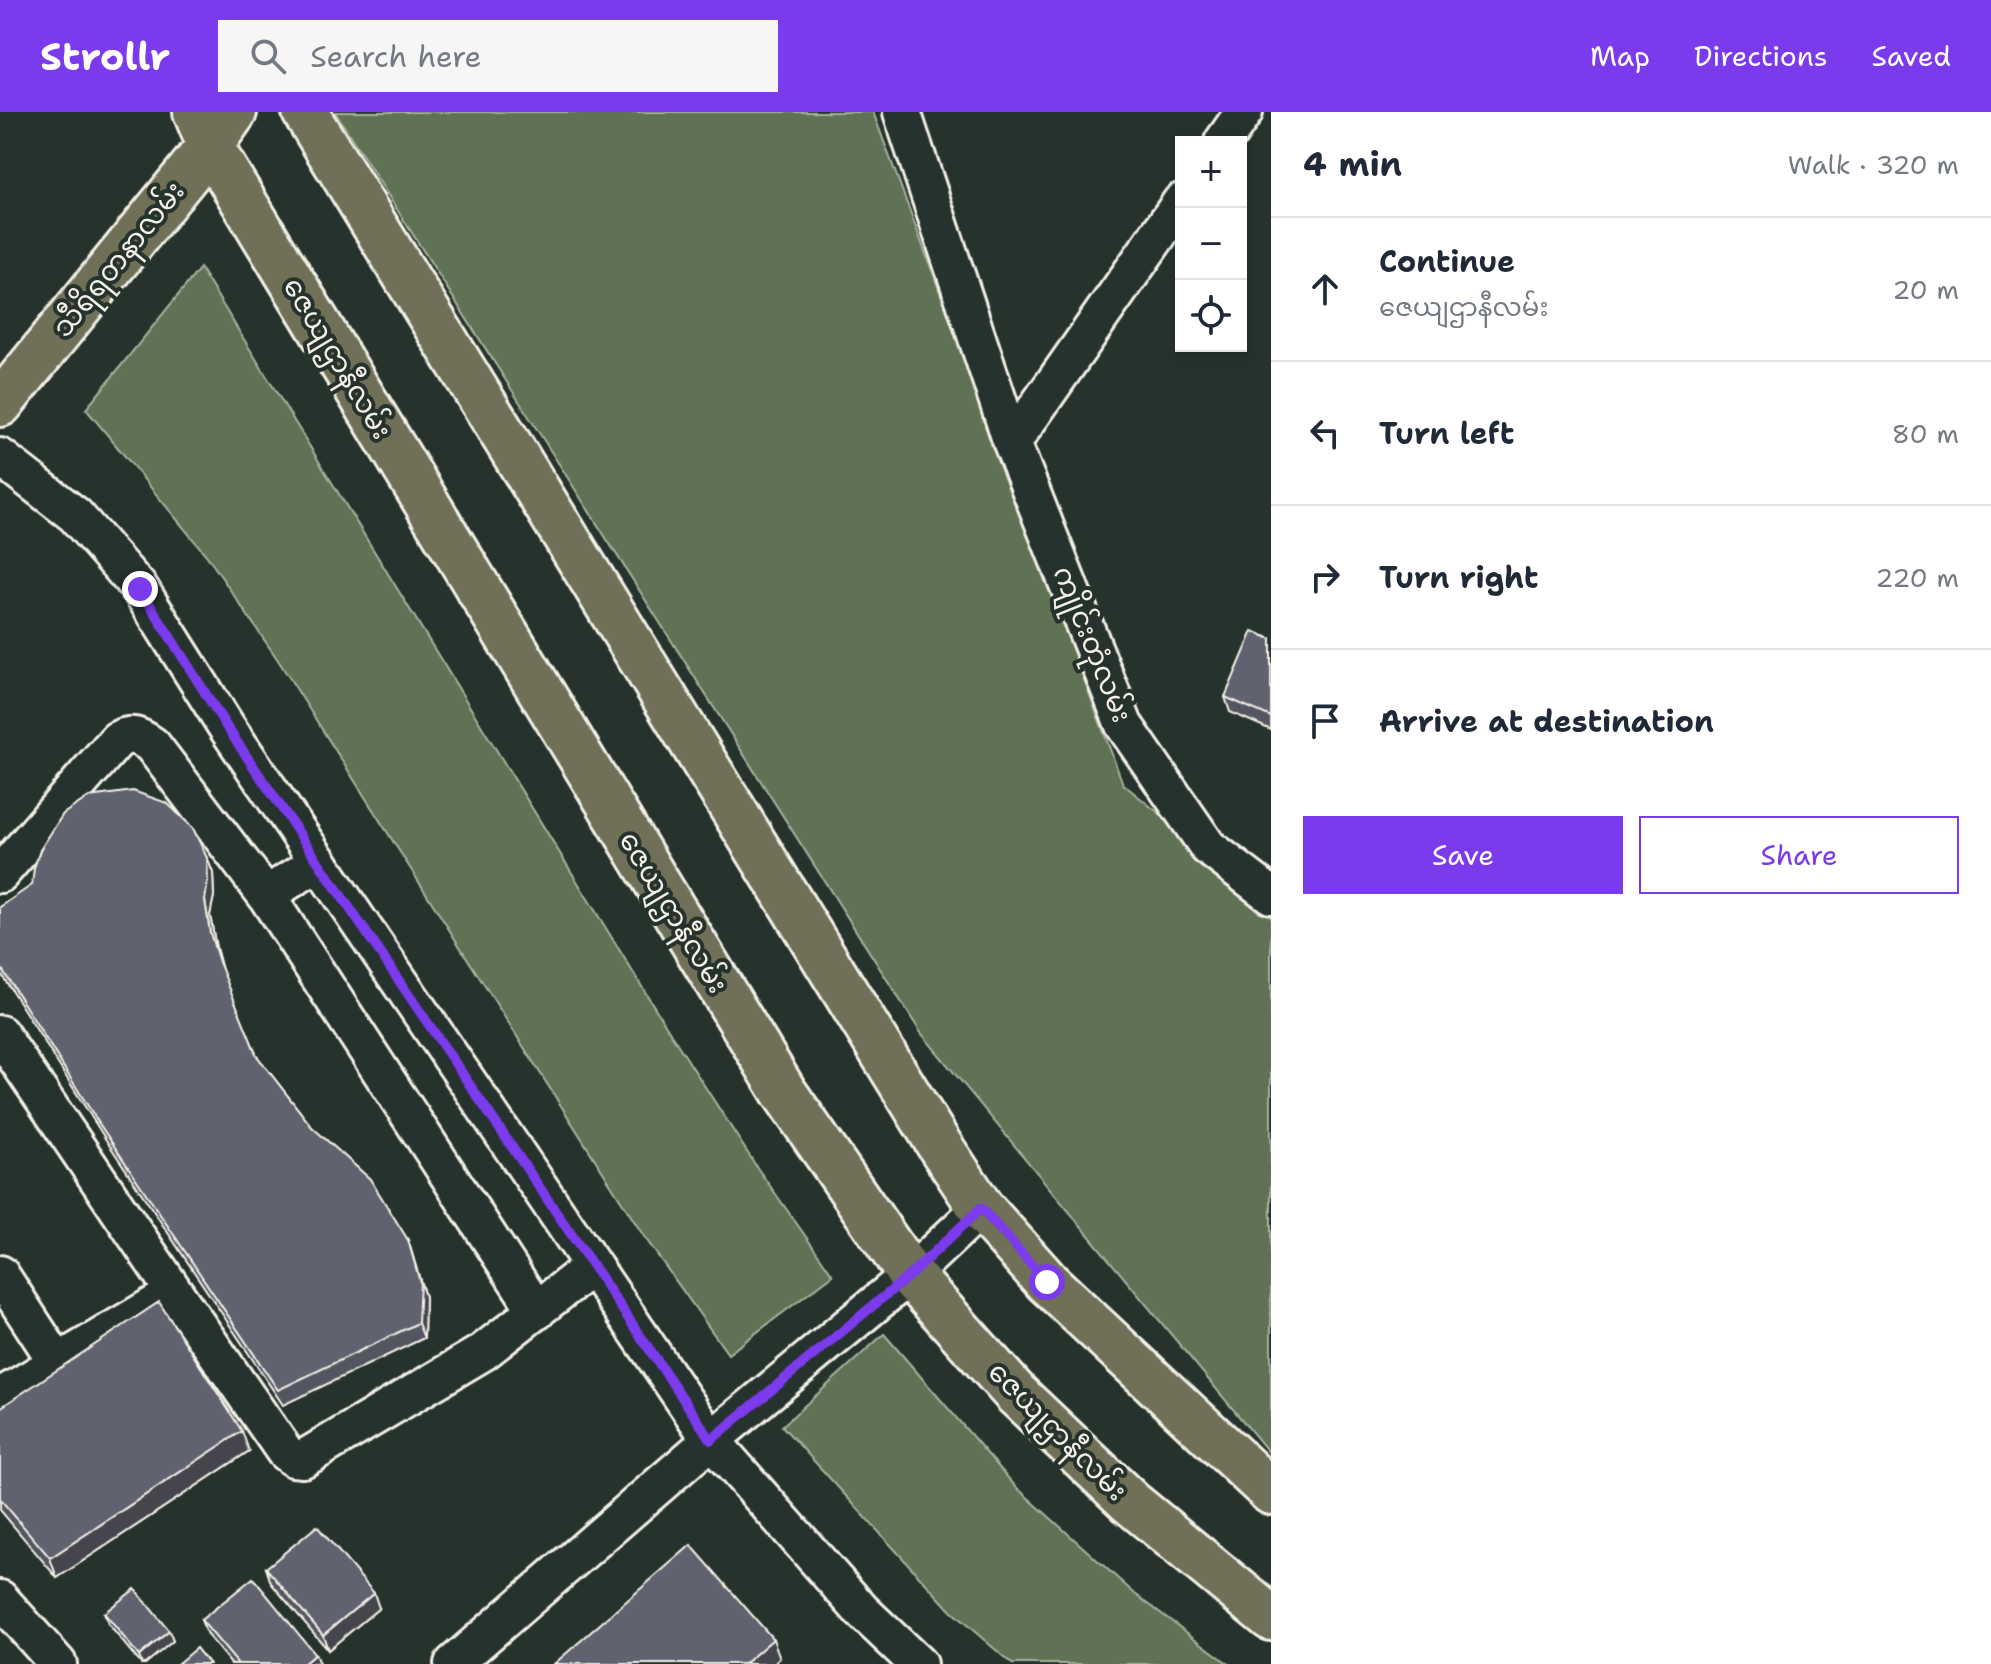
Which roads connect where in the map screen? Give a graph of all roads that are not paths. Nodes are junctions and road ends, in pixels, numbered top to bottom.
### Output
1 (305, 112) edge
2 (902, 112) edge
3 (1244, 112) edge
4 (213, 123) edge
5 (1227, 136) edge
6 (1177, 208) edge
7 (0, 404) edge
8 (1012, 443) junction
9 (0, 457) edge
10 (319, 862) junction
11 (0, 874) edge
12 (266, 895) junction
13 (1271, 895) edge
14 (3, 1043) edge
15 (981, 1208) junction
16 (593, 1266) junction
17 (0, 1274) edge
18 (910, 1275) junction
19 (175, 1293) junction
20 (537, 1311) junction
21 (57, 1362) junction
22 (0, 1397) edge
23 (711, 1440) junction
24 (1271, 1492) edge
25 (0, 1599) edge
26 (1271, 1618) edge
27 (58, 1664) edge
28 (453, 1664) edge
29 (918, 1664) edge

1 - 15 main road
2 - 8 street, ကျိုင်းတုံလမ်း
3 - 5 street
4 - 7 main road, သီရိရတနာလမ်း
4 - 18 main road, ဇေယျဌာနီလမ်း
6 - 8 street
8 - 13 street, ကျိုင်းတုံလမ်း
9 - 10 street
10 - 12 street
10 - 16 street
11 - 12 street
12 - 20 street
14 - 19 street
15 - 18 street
15 - 24 main road
16 - 20 street
16 - 23 street
17 - 21 street
18 - 23 street
18 - 26 main road, ဇေယျဌာနီလမ်း
19 - 20 street
19 - 21 street
21 - 22 street
23 - 28 street
23 - 29 street
25 - 27 street

